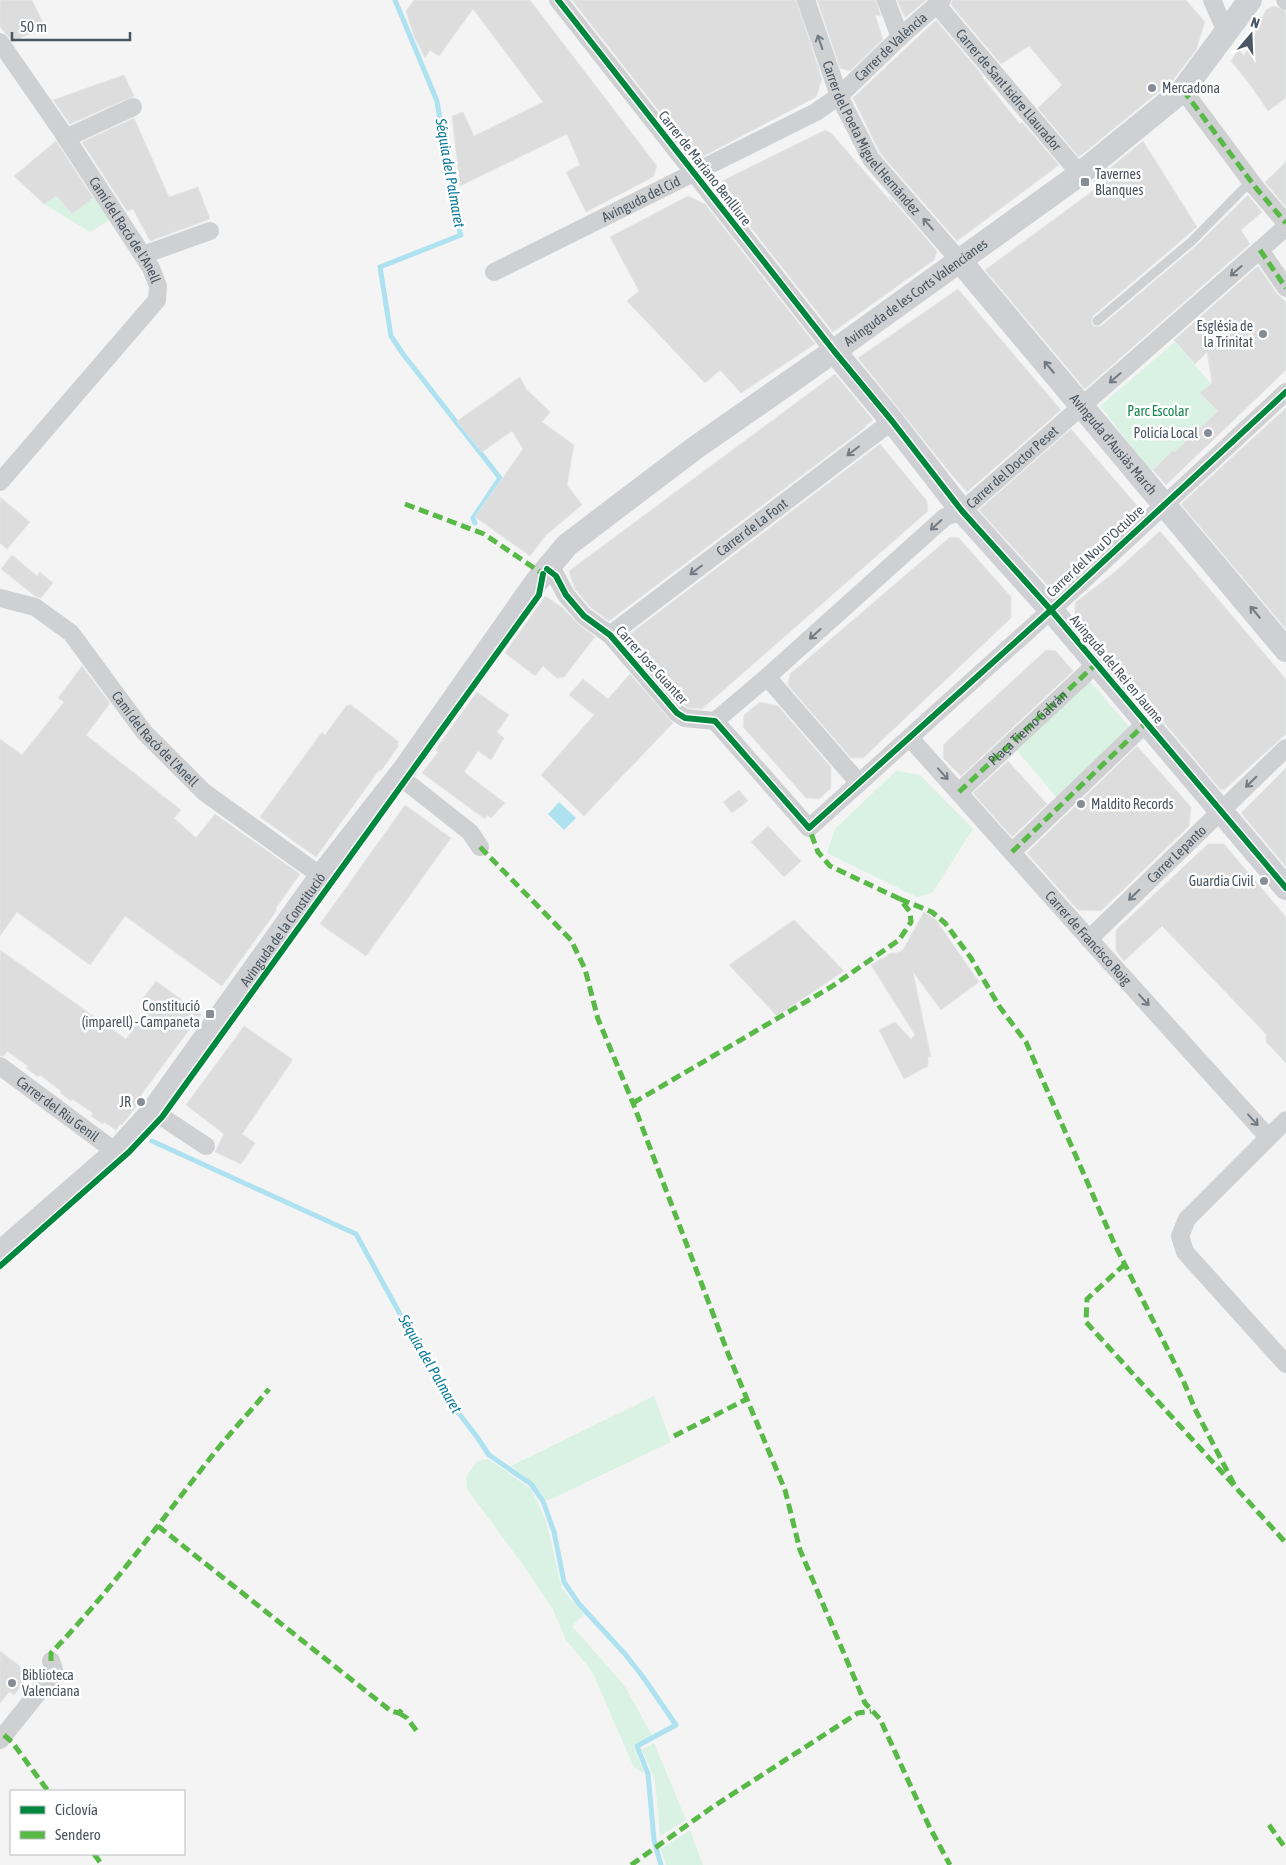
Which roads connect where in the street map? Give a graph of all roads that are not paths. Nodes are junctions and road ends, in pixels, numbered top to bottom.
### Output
1 (558, 0) edge
2 (806, 0) edge
3 (886, 0) edge
4 (1212, 0) edge
5 (1250, 0) edge
6 (940, 2) edge
7 (1226, 32) junction
8 (900, 38) junction
9 (0, 42) edge
10 (1183, 90) junction
11 (839, 96) junction
12 (133, 107) dead end
13 (66, 138) junction
14 (693, 173) junction
15 (1080, 174) junction
16 (1254, 185) junction
17 (1286, 223) edge
18 (1286, 227) edge
19 (210, 231) dead end
20 (1260, 250) junction
21 (142, 256) junction
22 (960, 261) junction
23 (494, 272) dead end
24 (1286, 288) edge
25 (1098, 321) dead end
26 (834, 351) junction
27 (1286, 392) edge
28 (1082, 407) junction
29 (892, 421) junction
30 (0, 482) edge
31 (1164, 504) junction
32 (962, 511) junction
33 (542, 575) junction
34 (0, 598) edge
35 (1051, 610) junction
36 (610, 635) junction
37 (1286, 650) edge
38 (1096, 664) junction
39 (767, 677) junction
40 (715, 721) junction
41 (1146, 723) junction
42 (910, 738) junction
43 (1286, 748) edge
44 (399, 776) junction
45 (859, 783) junction
46 (959, 792) junction
47 (1221, 811) junction
48 (480, 847) dead end
49 (1012, 852) junction
50 (321, 876) junction
51 (1286, 888) edge
52 (1089, 939) junction
53 (0, 1066) edge
54 (153, 1111) junction
55 (1286, 1120) edge
56 (1268, 1137) junction
57 (206, 1146) dead end
58 (116, 1152) junction
59 (0, 1253) edge
60 (1286, 1364) edge
61 (52, 1661) dead end
62 (0, 1740) edge

1 - 14 street, Carrer de Mariano Benlliure
11 -> 2 street, Carrer del Poeta Miguel Hernández
3 - 8 street
4 - 7 street
5 - 7 main road, Avinguda de les Corts Valencianes
6 - 8 street, Carrer de València
6 - 15 street, Carrer de Sant Isidre Llaurador
7 - 10 main road, Avinguda de les Corts Valencianes
8 - 11 street, Carrer de València
9 - 13 street, Camí del Racó de l'Anell
10 - 15 main road, Avinguda de les Corts Valencianes
10 - 16 street
11 - 14 street, Avinguda del Cid
22 -> 11 street, Carrer del Poeta Miguel Hernández
12 - 13 street
13 - 21 street, Camí del Racó de l'Anell
14 - 23 street, Avinguda del Cid
14 - 26 street, Carrer de Mariano Benlliure
15 - 22 main road, Avinguda de les Corts Valencianes
16 - 17 street
16 - 25 lane
18 - 20 street, Carrer del Doctor Peset
19 - 21 street
20 - 24 street
20 -> 28 street, Carrer del Doctor Peset
21 - 30 street, Camí del Racó de l'Anell
22 - 26 main road, Avinguda de les Corts Valencianes
28 -> 22 main road, Avinguda d'Ausiàs March
26 - 29 main road, Avinguda del Rei en Jaume
26 - 33 main road, Avinguda de les Corts Valencianes
27 - 31 street, Carrer del Nou D'Octubre
28 - 31 main road, Avinguda d'Ausiàs March
28 - 32 street, Carrer del Doctor Peset
29 - 32 main road, Avinguda del Rei en Jaume
29 -> 36 street, Carrer de La Font
31 - 35 street, Carrer del Nou D'Octubre
37 -> 31 main road, Avinguda d'Ausiàs March
32 - 35 main road, Avinguda del Rei en Jaume
32 -> 39 street, Carrer del Doctor Peset
33 - 36 street, Carrer Jose Guanter
33 - 44 main road, Avinguda de la Constitució
34 - 50 street, Camí del Racó de l'Anell
35 - 38 main road, Avinguda del Rei en Jaume
35 - 42 street, Carrer del Nou D'Octubre
36 - 40 street, Carrer Jose Guanter
38 - 41 main road, Avinguda del Rei en Jaume
38 - 46 street, Plaça Tierno Galván
39 - 40 street, Carrer del Doctor Peset
39 - 45 street
40 - 45 street, Carrer del Nou D'Octubre
41 - 47 main road, Avinguda del Rei en Jaume
41 - 49 street
42 - 45 street, Carrer del Nou D'Octubre
42 -> 46 street, Carrer de Francisco Roig
43 -> 47 street, Carrer Lepanto
44 - 48 street
44 - 50 main road, Avinguda de la Constitució
46 - 49 street, Carrer de Francisco Roig
47 - 51 main road, Avinguda del Rei en Jaume
47 -> 52 street, Carrer Lepanto
49 - 52 street, Carrer de Francisco Roig
50 - 54 main road, Avinguda de la Constitució
52 -> 56 street, Carrer de Francisco Roig
53 - 58 street, Carrer del Riu Genil
54 - 57 street
54 - 58 main road, Avinguda de la Constitució
55 - 56 street
56 - 60 street
58 - 59 main road, Avinguda de la Constitució
61 - 62 street

